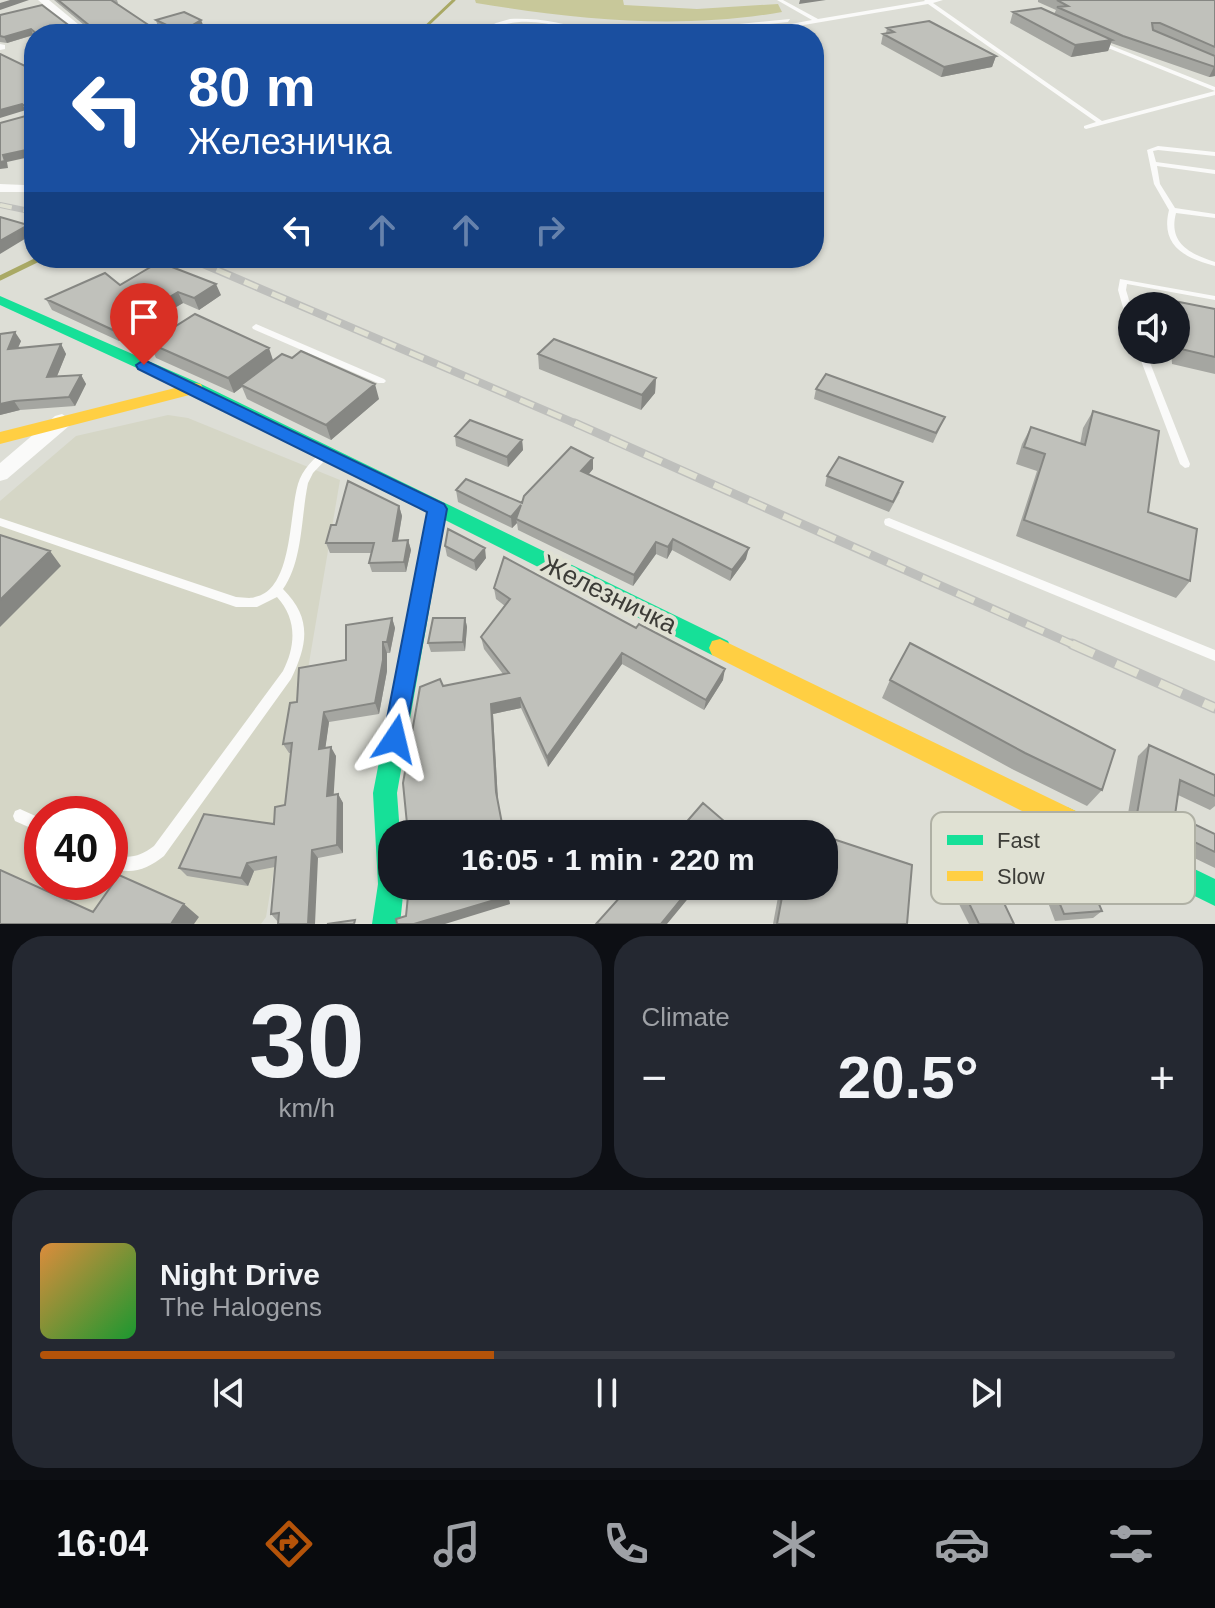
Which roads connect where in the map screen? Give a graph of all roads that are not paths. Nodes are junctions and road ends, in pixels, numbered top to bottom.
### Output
1 (779, 0) edge
2 (787, 0) edge
3 (941, 0) edge
4 (927, 1) edge
5 (42, 3) edge
6 (810, 18) junction
7 (827, 18) junction
8 (817, 21) junction
9 (71, 24) edge
10 (499, 24) edge
11 (551, 24) edge
12 (753, 24) edge
13 (799, 24) edge
14 (1091, 39) edge
15 (1215, 91) edge
16 (1101, 123) junction
17 (1086, 127) dead end
18 (1215, 154) edge
19 (1153, 164) junction
20 (1215, 172) edge
21 (24, 187) edge
22 (0, 188) edge
23 (1173, 210) junction
24 (1215, 216) edge
25 (1215, 264) edge
26 (1123, 292) edge
27 (1183, 292) edge
28 (1190, 293) edge
29 (1215, 298) edge
30 (0, 300) edge
31 (256, 327) dead end
32 (304, 348) junction
33 (292, 357) edge
34 (1146, 364) edge
35 (381, 381) dead end
36 (195, 388) junction
37 (62, 421) junction
38 (0, 438) edge
39 (326, 454) junction
40 (1185, 464) dead end
41 (0, 474) edge
42 (437, 509) junction
43 (0, 522) edge
44 (889, 522) dead end
45 (278, 591) junction
46 (1215, 656) edge
47 (1051, 812) edge
48 (20, 816) dead end
49 (24, 818) edge
50 (128, 865) edge
51 (1195, 883) edge
52 (1215, 893) edge
53 (386, 924) edge

1 - 6 lane
2 - 7 lane
3 - 4 lane
4 - 7 lane
4 - 16 lane
5 - 9 street
6 - 8 lane
6 - 12 lane
7 - 8 lane
8 - 13 lane
10 - 11 lane
14 - 15 lane
15 - 16 lane
16 - 17 lane
18 - 19 lane
19 - 20 lane
19 - 23 lane
21 - 22 street
23 - 24 lane
23 - 25 lane
26 - 27 lane
28 - 29 lane
30 - 36 street, Железничка
31 - 32 lane
32 - 33 lane
32 - 35 lane
34 - 40 lane
36 - 37 street
36 - 39 street, Железничка
37 - 38 street
37 - 41 street
39 - 42 street, Железничка
39 - 45 lane
42 - 47 street, Железничка
42 - 53 street
43 - 45 lane
44 - 46 lane
45 - 50 lane
48 - 49 lane
51 - 52 street, Железничка

